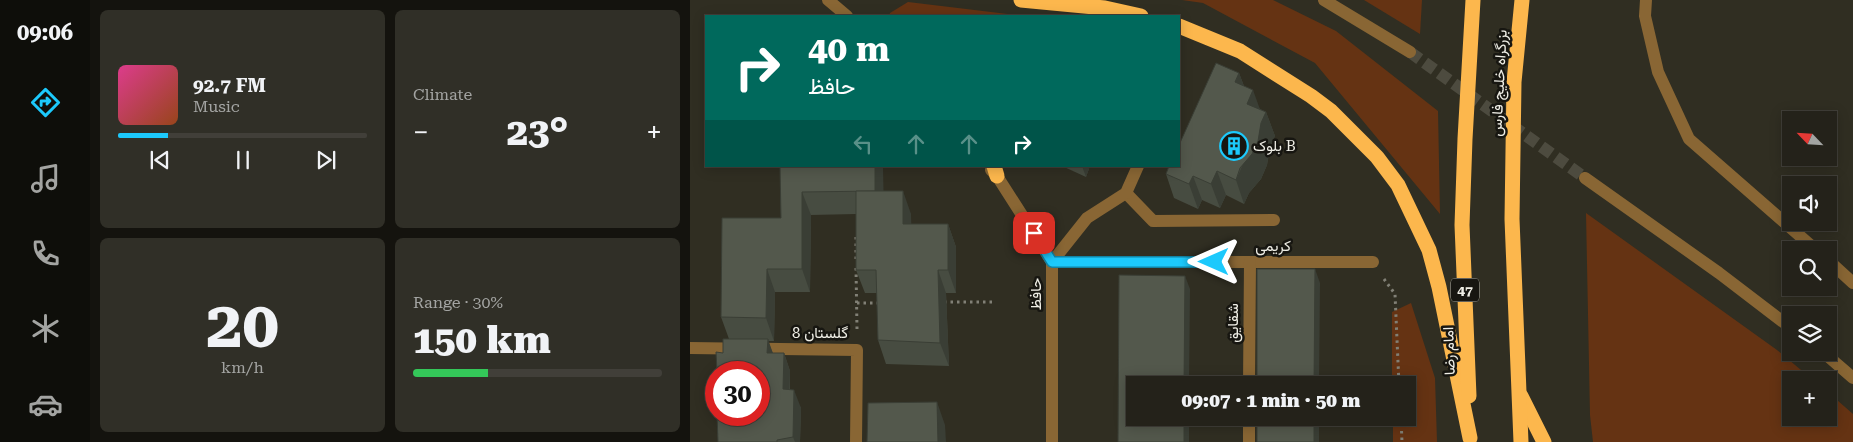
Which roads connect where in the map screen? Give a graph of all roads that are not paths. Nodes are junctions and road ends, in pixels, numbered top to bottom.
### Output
1 (828, 0) edge
2 (1021, 0) edge
3 (1324, 0) edge
4 (1473, 0) edge
5 (1522, 0) edge
6 (1646, 0) edge
7 (1105, 8) junction
8 (846, 15) edge
9 (1076, 15) edge
10 (1136, 15) edge
11 (1180, 26) edge
12 (1410, 52) tunnel mouth
13 (1465, 139) joint
14 (1138, 167) edge
15 (993, 169) edge
16 (1584, 178) tunnel mouth
17 (1126, 193) junction
18 (1274, 220) dead end
19 (1806, 241) edge
20 (1052, 262) junction
21 (1250, 262) junction
22 (1373, 262) road end
23 (1837, 268) edge
24 (1853, 283) edge
25 (1782, 321) edge
26 (690, 348) edge
27 (1833, 361) edge
28 (1249, 376) edge
29 (1853, 378) edge
30 (1518, 391) junction
31 (1249, 426) edge
32 (1470, 440) edge
33 (856, 442) edge
34 (1052, 442) edge
35 (1249, 442) edge
36 (1521, 442) edge
37 (1544, 442) edge

1 - 8 street
2 - 7 highway
3 - 12 street
4 - 13 highway, بزرگراه خلیج فارس / 47
5 - 30 highway, بزرگراه خلیج فارس
6 - 19 street
7 - 9 highway
7 - 10 highway
11 - 32 highway
13 - 32 highway, امام رضا / 47
14 - 17 street
15 - 20 street, حافظ
16 - 25 street
17 - 18 street
17 - 20 street
20 - 21 street, کریمی
20 - 34 street, حافظ
21 - 22 street, کریمی
21 - 28 street, شقایق
23 - 24 street
26 - 33 street, گلستان 8
27 - 29 street
30 - 36 highway
30 - 37 highway
31 - 35 street

